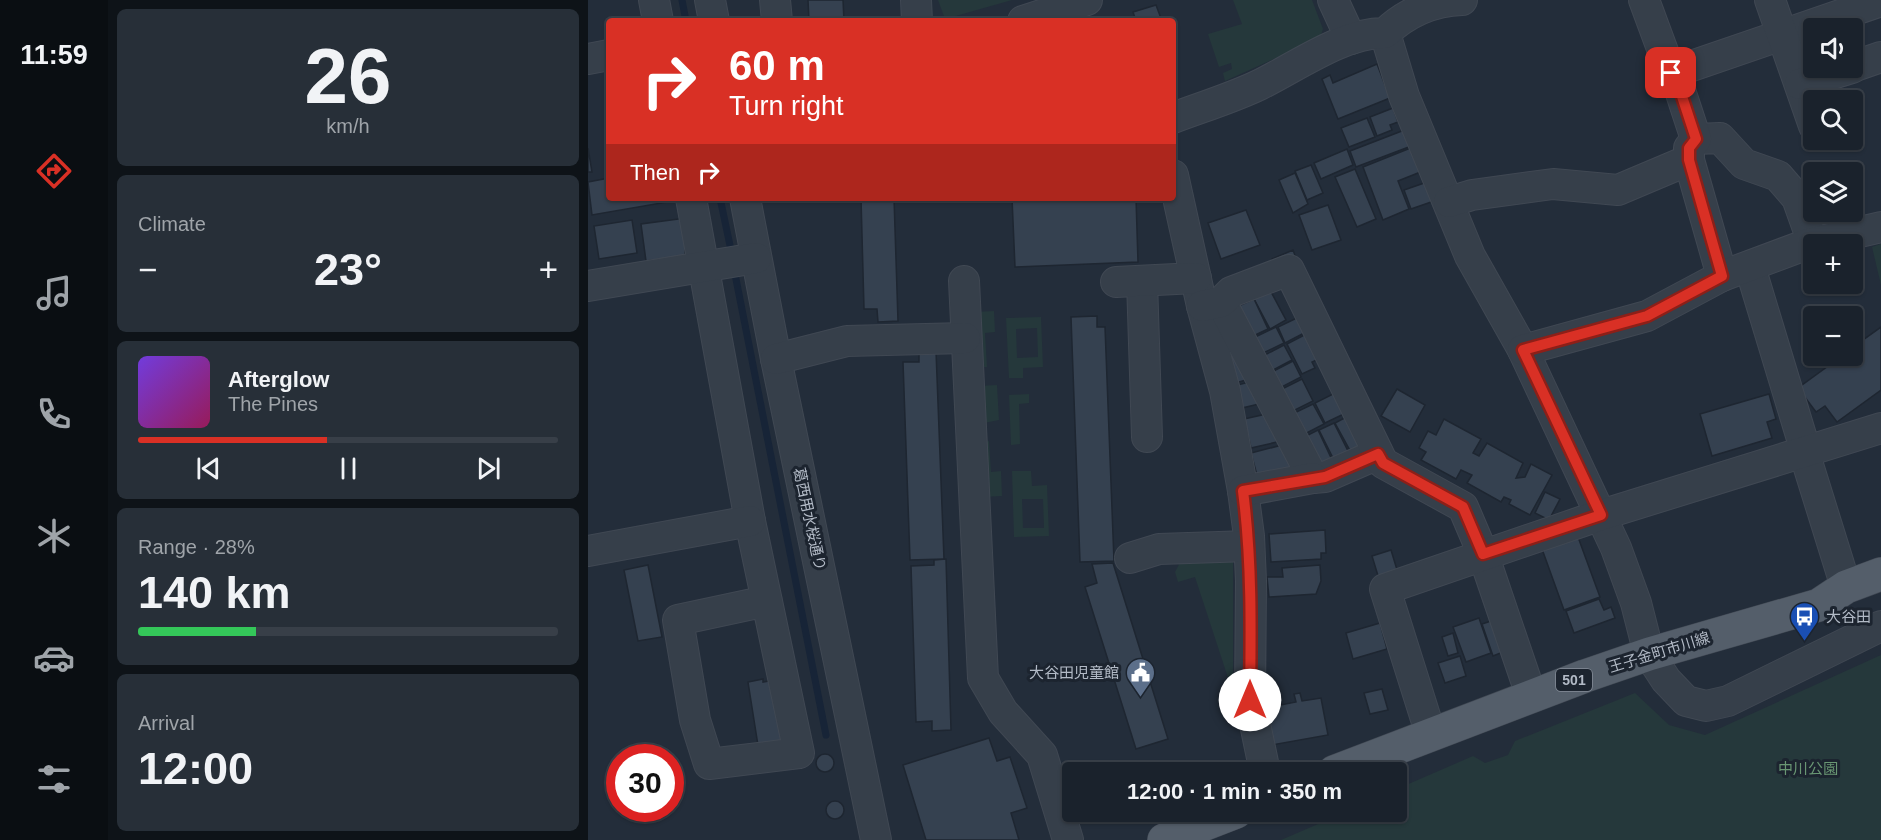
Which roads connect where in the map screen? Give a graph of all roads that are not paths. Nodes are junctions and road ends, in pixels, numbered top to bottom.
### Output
1 (654, 0) edge
2 (710, 0) edge
3 (775, 0) edge
4 (916, 0) edge
5 (1087, 0) edge
6 (1333, 0) edge
7 (1462, 0) edge
8 (1644, 0) edge
9 (1770, 0) edge
10 (1881, 1) edge
11 (657, 18) edge
12 (713, 18) edge
13 (777, 18) edge
14 (916, 18) edge
15 (1032, 18) edge
16 (1385, 33) junction
17 (1782, 35) junction
18 (1351, 39) junction
19 (606, 56) edge
20 (1881, 57) edge
21 (588, 59) edge
22 (1863, 63) edge
23 (1672, 72) junction
24 (1818, 78) edge
25 (1800, 84) junction
26 (1803, 93) edge
27 (1176, 117) edge
28 (1692, 150) junction
29 (1176, 186) edge
30 (692, 201) edge
31 (746, 201) edge
32 (1449, 202) junction
33 (1881, 226) edge
34 (1810, 234) edge
35 (1849, 234) edge
36 (1803, 247) edge
37 (749, 259) junction
38 (706, 265) junction
39 (1750, 267) junction
40 (1722, 276) junction
41 (963, 281) dead end
42 (588, 286) edge
43 (1206, 295) junction
44 (965, 338) junction
45 (1523, 350) junction
46 (776, 359) junction
47 (1881, 428) edge
48 (1147, 437) dead end
49 (1805, 452) junction
50 (1378, 454) junction
51 (1313, 478) junction
52 (1243, 491) junction
53 (1601, 515) junction
54 (750, 521) junction
55 (1249, 546) junction
56 (588, 551) edge
57 (1483, 554) junction
58 (1130, 558) dead end
59 (1881, 574) edge
60 (1846, 587) junction
61 (1881, 595) edge
62 (767, 601) junction
63 (1819, 605) junction
64 (1881, 626) edge
65 (1649, 654) junction
66 (1531, 695) junction
67 (1431, 735) junction
68 (1263, 762) edge
69 (1360, 762) edge
70 (1210, 822) edge
71 (876, 840) edge
72 (1068, 840) edge
73 (1164, 840) edge

1 - 11 street
2 - 12 street
3 - 13 street
4 - 14 street
5 - 15 street
6 - 18 street
7 - 16 street
8 - 23 street
9 - 17 street
10 - 17 street
16 - 18 street
16 - 32 street
17 - 23 street
17 - 25 street
18 - 27 street
19 - 21 street
20 - 22 street
23 - 28 street
24 - 25 street
25 - 26 street
28 - 32 street
28 - 34 street
28 - 40 street
29 - 43 street
30 - 38 street
31 - 37 street, 葛西用水桜通り
32 - 45 street
33 - 35 street
36 - 39 street
37 - 38 street
37 - 46 street, 葛西用水桜通り
38 - 42 street
38 - 54 street
39 - 40 street
39 - 49 street
40 - 45 street
41 - 44 street
43 - 48 street
43 - 50 street
43 - 51 street
43 - 52 street
44 - 46 street
44 - 72 street
45 - 53 street
46 - 71 street, 葛西用水桜通り
47 - 49 street
49 - 53 street
49 - 60 street
50 - 51 street
50 - 57 street
51 - 52 street
52 - 55 street
53 - 57 street
53 - 65 street
54 - 56 street
54 - 62 street
55 - 58 street
55 - 68 street
57 - 66 street
57 - 67 street
59 - 60 main road, 王子金町市川線 / 501
60 - 63 main road, 王子金町市川線 / 501
61 - 63 main road, 王子金町市川線 / 501
62 - 62 street
63 - 65 main road, 王子金町市川線 / 501
64 - 65 street
65 - 66 main road, 王子金町市川線 / 501
66 - 67 main road, 王子金町市川線 / 501
67 - 69 main road, 王子金町市川線 / 501
70 - 73 main road

